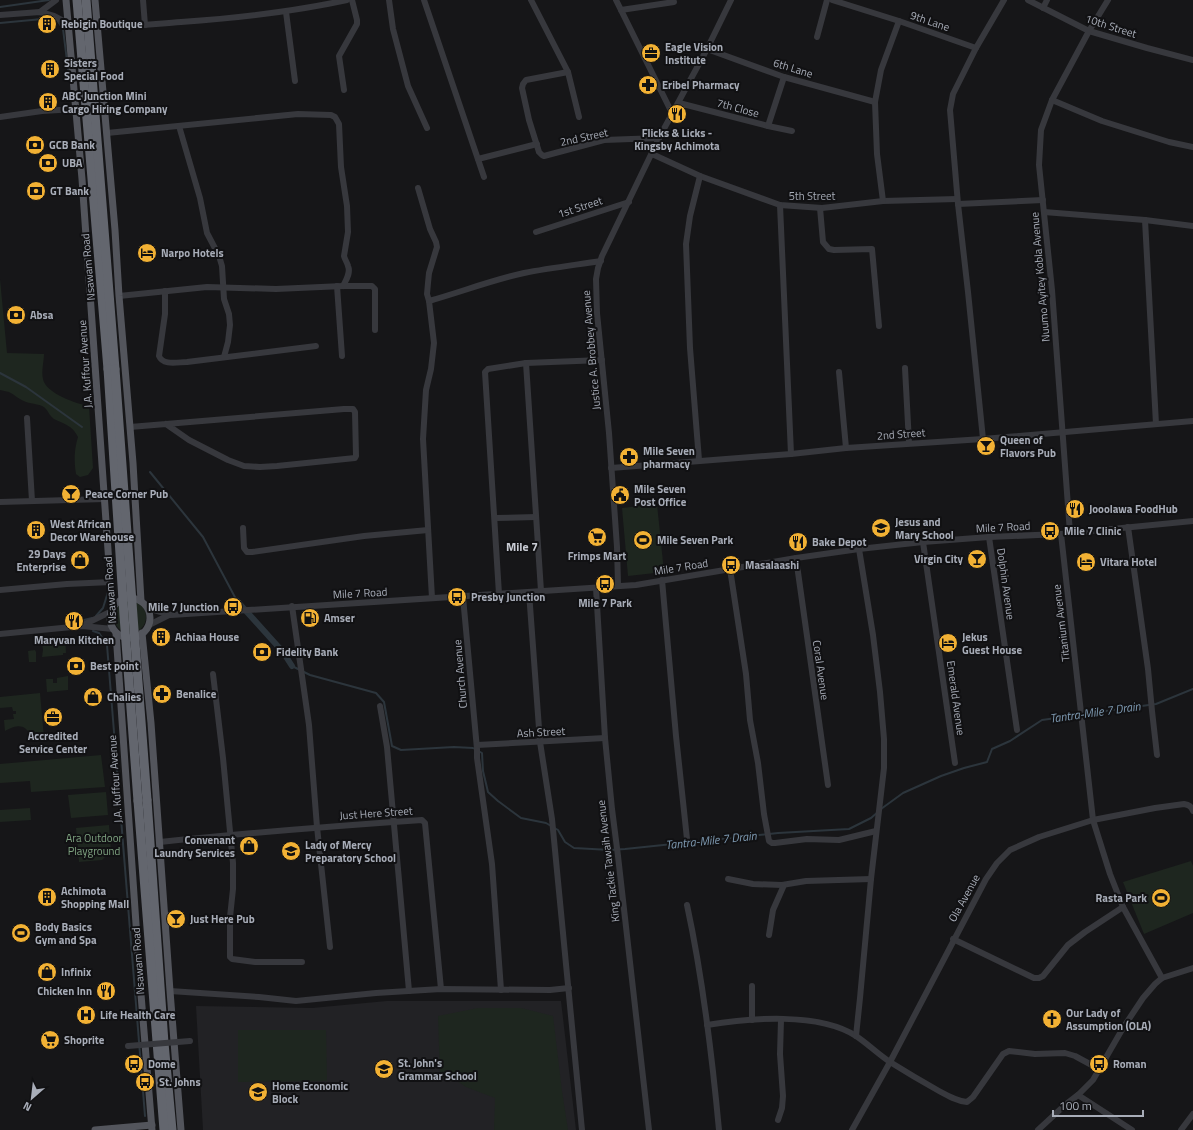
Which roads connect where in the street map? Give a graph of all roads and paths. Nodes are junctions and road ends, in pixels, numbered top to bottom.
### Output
1 (56, 0) edge
2 (66, 0) edge
3 (78, 0) edge
4 (86, 0) edge
5 (96, 0) edge
6 (143, 0) edge
7 (347, 0) edge
8 (352, 0) edge
9 (389, 0) edge
10 (424, 0) edge
11 (531, 0) edge
12 (616, 0) edge
13 (731, 0) edge
14 (828, 0) edge
15 (832, 0) edge
16 (1004, 0) edge
17 (1028, 0) edge
18 (1048, 0) edge
19 (1108, 0) edge
20 (674, 2) dead end
21 (1043, 8) junction
22 (621, 10) junction
23 (40, 12) junction
24 (286, 12) junction
25 (0, 15) edge
26 (899, 21) junction
27 (69, 24) junction
28 (145, 25) junction
29 (98, 27) junction
30 (1089, 32) junction
31 (817, 37) dead end
32 (976, 48) junction
33 (707, 49) junction
34 (1193, 60) edge
35 (568, 72) junction
36 (784, 76) junction
37 (295, 81) dead end
38 (344, 90) dead end
39 (1052, 100) junction
40 (875, 102) junction
41 (679, 103) junction
42 (76, 109) junction
43 (672, 113) junction
44 (579, 116) dead end
45 (0, 117) edge
46 (179, 126) junction
47 (768, 126) junction
48 (427, 128) dead end
49 (792, 131) dead end
50 (107, 133) junction
51 (660, 138) junction
52 (537, 144) junction
53 (1193, 147) edge
54 (652, 154) junction
55 (478, 159) junction
56 (700, 176) junction
57 (484, 177) dead end
58 (418, 188) dead end
59 (1042, 200) junction
60 (883, 201) junction
61 (629, 202) junction
62 (957, 202) junction
63 (780, 206) junction
64 (820, 208) junction
65 (1044, 212) junction
66 (1145, 220) junction
67 (1193, 226) edge
68 (536, 232) dead end
69 (601, 261) junction
70 (340, 286) junction
71 (224, 288) junction
72 (165, 291) junction
73 (119, 296) junction
74 (429, 301) junction
75 (879, 326) dead end
76 (375, 330) dead end
77 (316, 346) dead end
78 (342, 356) dead end
79 (224, 357) junction
80 (602, 360) junction
81 (526, 363) junction
82 (905, 368) dead end
83 (111, 369) junction
84 (839, 372) dead end
85 (27, 418) dead end
86 (1193, 421) edge
87 (166, 424) junction
88 (1156, 424) junction
89 (130, 427) junction
90 (1062, 433) junction
91 (983, 439) junction
92 (909, 444) junction
93 (846, 448) junction
94 (791, 454) junction
95 (699, 460) junction
96 (611, 468) junction
97 (105, 499) junction
98 (32, 501) junction
99 (0, 502) edge
100 (536, 517) junction
101 (495, 518) junction
102 (1193, 522) edge
103 (1128, 527) junction
104 (242, 528) dead end
105 (428, 530) junction
106 (1070, 533) junction
107 (1061, 534) junction
108 (989, 537) junction
109 (923, 542) junction
110 (859, 549) junction
111 (796, 558) junction
112 (730, 569) junction
113 (662, 580) junction
114 (111, 582) junction
115 (618, 586) junction
116 (596, 588) junction
117 (0, 590) edge
118 (541, 591) junction
119 (529, 592) junction
120 (498, 594) junction
121 (464, 597) junction
122 (432, 598) junction
123 (141, 601) junction
124 (292, 606) junction
125 (147, 607) junction
126 (111, 609) junction
127 (171, 615) junction
128 (149, 625) junction
129 (82, 626) junction
130 (115, 631) junction
131 (142, 633) junction
132 (0, 634) edge
133 (213, 674) dead end
134 (380, 706) dead end
135 (1017, 730) dead end
136 (606, 738) junction
137 (540, 742) junction
138 (477, 747) junction
139 (1157, 755) dead end
140 (955, 763) dead end
141 (828, 785) dead end
142 (143, 800) junction
143 (1193, 811) edge
144 (1093, 820) junction
145 (394, 822) junction
146 (317, 827) junction
147 (876, 831) junction
148 (230, 834) junction
149 (687, 838) dead end
150 (160, 842) junction
151 (728, 878) dead end
152 (871, 879) junction
153 (784, 885) junction
154 (687, 905) dead end
155 (1123, 907) junction
156 (769, 934) dead end
157 (953, 939) junction
158 (330, 947) dead end
159 (302, 962) dead end
160 (1193, 968) edge
161 (1162, 978) junction
162 (752, 986) dead end
163 (568, 988) junction
164 (441, 989) junction
165 (501, 990) junction
166 (170, 991) junction
167 (409, 991) junction
168 (752, 1020) junction
169 (781, 1020) junction
170 (707, 1025) junction
171 (856, 1036) junction
172 (190, 1041) dead end
173 (128, 1046) dead end
174 (890, 1062) junction
175 (1099, 1069) junction
176 (1078, 1095) junction
177 (1193, 1114) edge
178 (778, 1120) dead end
179 (152, 1128) edge
180 (95, 1130) edge
181 (164, 1130) edge
182 (172, 1130) edge
183 (181, 1130) edge
184 (582, 1130) edge
185 (649, 1130) edge
186 (719, 1130) edge
187 (852, 1130) edge
188 (1038, 1130) edge
189 (1132, 1130) edge
190 (1181, 1130) edge

1 - 23 street
2 - 27 main road, J.A. Kuffour Avenue
3 - 83 highway, Nsawam Road
4 - 83 highway, Nsawam Road
5 - 29 main road
6 - 28 street
7 - 24 street
8 - 38 street
9 - 48 street
10 - 55 street
11 - 35 street
12 - 22 street
13 - 33 street, Justice A. Brobbey Avenue
14 - 31 street
15 - 26 street, 9th Lane
16 - 32 street
17 - 21 street, 10th Street
18 - 21 street
19 - 30 street, Nuumo Ayitey Kobla Avenue
20 - 22 street
21 - 30 street, 10th Street
22 - 43 street
23 - 25 street
23 - 27 street
24 - 28 street
24 - 37 street
26 - 32 street, 9th Lane
26 - 40 street
27 - 42 main road, J.A. Kuffour Avenue
28 - 29 street
29 - 50 main road
30 - 34 street, 10th Street
30 - 39 street, Nuumo Ayitey Kobla Avenue
32 - 62 street
33 - 36 street, 6th Lane
33 - 41 street, Justice A. Brobbey Avenue
35 - 44 street
35 - 52 street
36 - 40 street, 6th Lane
36 - 47 street
39 - 53 street
39 - 59 street, Nuumo Ayitey Kobla Avenue
40 - 60 street
41 - 43 street, Justice A. Brobbey Avenue
41 - 47 street, 7th Close
42 - 45 street
42 - 97 main road, J.A. Kuffour Avenue
43 - 51 street, Justice A. Brobbey Avenue
46 - 50 street
46 - 70 street
46 - 71 street
47 - 49 street, 7th Close
50 - 73 main road
51 - 52 street, 2nd Street
51 - 54 street, Justice A. Brobbey Avenue
52 - 55 street
54 - 56 street, 5th Street
54 - 61 street, Justice A. Brobbey Avenue
55 - 57 street
56 - 63 street, 5th Street
56 - 95 street
58 - 74 street
59 - 62 street, 5th Street
59 - 65 street, Nuumo Ayitey Kobla Avenue
60 - 62 street, 5th Street
60 - 64 street, 5th Street
61 - 68 street, 1st Street
61 - 69 street, Justice A. Brobbey Avenue
62 - 91 street
63 - 64 street, 5th Street
63 - 94 street
64 - 75 street
65 - 66 street
65 - 90 street, Nuumo Ayitey Kobla Avenue
66 - 67 street
66 - 88 street
69 - 74 street
69 - 80 street, Justice A. Brobbey Avenue
70 - 71 street
70 - 76 street
70 - 78 street
71 - 72 street
71 - 79 street
72 - 73 street
72 - 79 street
73 - 89 main road
74 - 105 street
77 - 79 street
80 - 81 street
80 - 96 street, Justice A. Brobbey Avenue
81 - 100 street
81 - 101 street
82 - 92 street
83 - 142 highway, Nsawam Road, bridge
84 - 93 street
85 - 98 street
86 - 88 street, 2nd Street
87 - 87 street
87 - 89 street
88 - 90 street, 2nd Street
89 - 123 main road
90 - 91 street, 2nd Street
90 - 106 street, Nuumo Ayitey Kobla Avenue
91 - 92 street, 2nd Street
92 - 93 street, 2nd Street
93 - 94 street, 2nd Street
94 - 95 street, 2nd Street
95 - 96 street, 2nd Street
96 - 115 street, Justice A. Brobbey Avenue
97 - 98 street
97 - 114 main road, J.A. Kuffour Avenue
98 - 99 street
100 - 101 street
100 - 118 street
101 - 120 street
102 - 103 street, Mile 7 Road
103 - 106 street, Mile 7 Road
103 - 139 street
104 - 105 street
105 - 122 street
106 - 107 street, Mile 7 Road
107 - 108 street, Mile 7 Road
107 - 144 street, Titanium Avenue
108 - 109 street, Mile 7 Road
108 - 135 street, Dolphin Avenue
109 - 110 street, Mile 7 Road
109 - 140 street, Emerald Avenue
110 - 111 street, Mile 7 Road
110 - 147 street
111 - 112 street, Mile 7 Road
111 - 141 street, Coral Avenue
112 - 113 street, Mile 7 Road
112 - 147 street
113 - 115 street, Mile 7 Road
113 - 149 street
114 - 117 street
114 - 126 main road, J.A. Kuffour Avenue
115 - 116 street, Mile 7 Road
116 - 118 street, Mile 7 Road
116 - 136 street, King Tackie Tawaih Avenue
118 - 119 street, Mile 7 Road
119 - 120 street, Mile 7 Road
119 - 137 street
120 - 121 street, Mile 7 Road
121 - 122 street, Mile 7 Road
121 - 138 street, Church Avenue
122 - 124 street, Mile 7 Road
123 - 125 main road
123 - 126 main road
124 - 127 street, Mile 7 Road
124 - 146 street
125 - 127 street
125 - 128 main road
126 - 129 street
126 - 130 main road
127 - 128 street
128 - 131 main road
129 - 130 street
129 - 132 street
130 - 131 main road
130 - 179 main road, J.A. Kuffour Avenue
131 - 150 main road
133 - 148 street
134 - 145 street
136 - 137 street, Ash Street
136 - 185 street, King Tackie Tawaih Avenue
137 - 138 street, Ash Street
137 - 163 street
138 - 165 street, Church Avenue
142 - 181 highway, Nsawam Road
142 - 182 highway, Nsawam Road
143 - 144 street, Ola Avenue
144 - 155 street, Titanium Avenue
144 - 157 street, Ola Avenue
145 - 146 street, Just Here Street
145 - 164 street, Just Here Street
145 - 167 street
146 - 148 street, Just Here Street
146 - 158 street
147 - 152 street
148 - 150 street, Just Here Street
148 - 159 street
150 - 166 main road
151 - 153 street
152 - 153 street
152 - 171 street
153 - 156 street
154 - 170 street
155 - 157 street
155 - 161 street, Titanium Avenue
157 - 174 street, Ola Avenue
160 - 161 street
161 - 175 street
162 - 168 street
163 - 165 street
163 - 184 street
164 - 165 street
164 - 167 street
166 - 167 street
166 - 183 main road
168 - 169 street
168 - 170 street
169 - 171 street
169 - 178 street
170 - 186 street
171 - 174 street
172 - 173 street, bridge
174 - 175 street
174 - 187 street, Ola Avenue
175 - 176 street
176 - 188 street
176 - 189 street
177 - 190 street
179 - 180 main road

